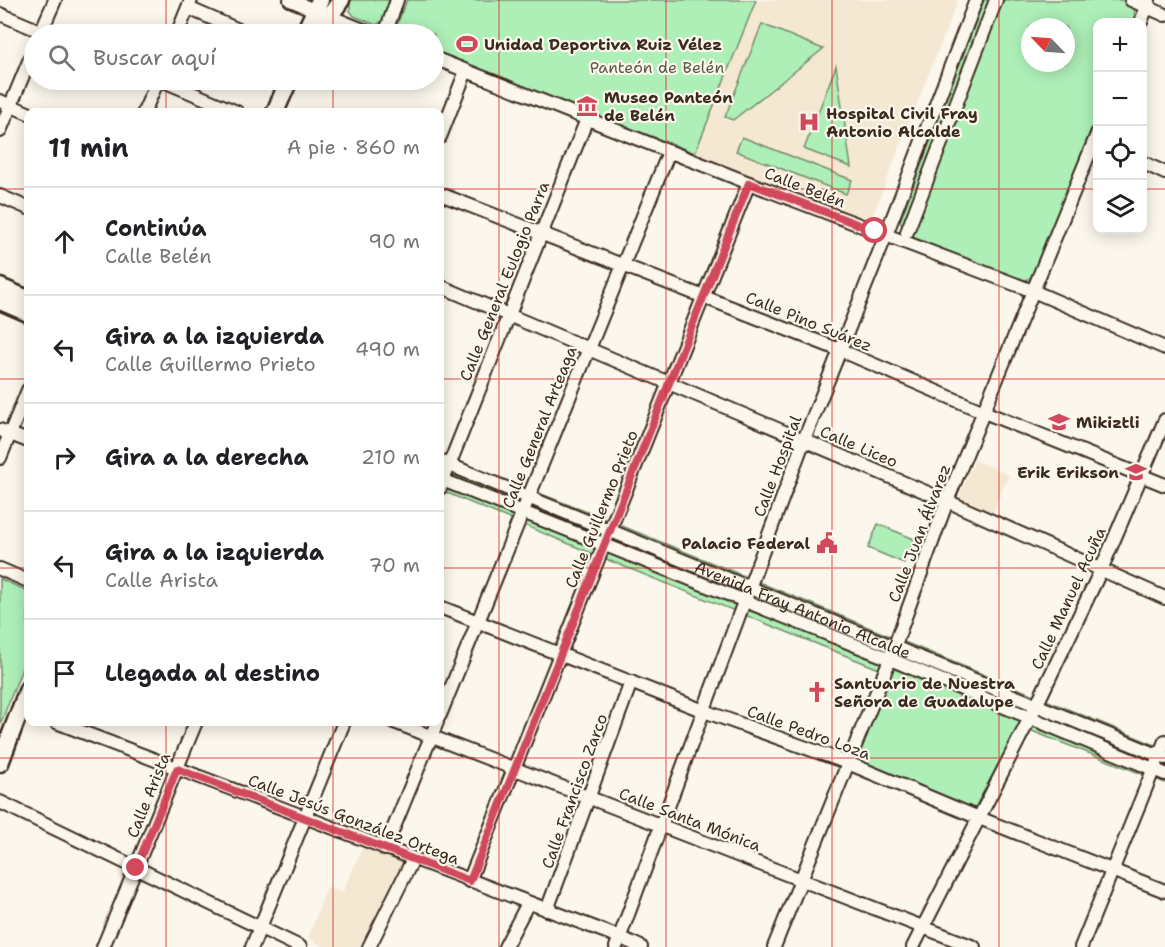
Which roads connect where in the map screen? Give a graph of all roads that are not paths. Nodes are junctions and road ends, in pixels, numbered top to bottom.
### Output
1 (55, 0) edge
2 (290, 0) edge
3 (341, 0) edge
4 (397, 0) edge
5 (976, 0) edge
6 (996, 0) edge
7 (1131, 0) edge
8 (1148, 3) edge
9 (190, 4) edge
10 (322, 9) edge
11 (0, 14) edge
12 (1165, 15) edge
13 (1142, 18) edge
14 (47, 24) edge
15 (181, 24) edge
16 (229, 24) edge
17 (311, 24) edge
18 (318, 24) edge
19 (353, 24) edge
20 (389, 24) edge
21 (24, 25) edge
22 (444, 62) edge
23 (24, 68) edge
24 (466, 71) junction
25 (155, 90) edge
26 (184, 90) edge
27 (285, 90) edge
28 (5, 103) edge
29 (146, 108) edge
30 (227, 108) edge
31 (277, 108) edge
32 (24, 111) edge
33 (587, 119) junction
34 (444, 127) edge
35 (0, 131) edge
36 (1093, 145) edge
37 (669, 152) junction
38 (1147, 164) edge
39 (1165, 172) edge
40 (749, 183) junction
41 (0, 196) edge
42 (444, 196) edge
43 (24, 206) edge
44 (908, 232) dead end
45 (540, 234) junction
46 (886, 236) junction
47 (623, 266) junction
48 (0, 287) edge
49 (444, 288) edge
50 (1033, 291) junction
51 (24, 297) edge
52 (704, 297) junction
53 (0, 301) edge
54 (24, 311) edge
55 (508, 315) junction
56 (1165, 348) edge
57 (589, 349) junction
58 (840, 350) junction
59 (669, 383) junction
60 (24, 397) edge
61 (984, 412) junction
62 (1165, 420) edge
63 (5, 432) edge
64 (24, 439) edge
65 (804, 440) junction
66 (0, 458) edge
67 (444, 463) edge
68 (1141, 476) junction
69 (444, 483) edge
70 (1165, 485) edge
71 (528, 496) junction
72 (947, 501) junction
73 (522, 512) junction
74 (610, 530) junction
75 (604, 545) junction
76 (0, 569) edge
77 (1101, 570) junction
78 (24, 579) edge
79 (749, 587) junction
80 (1165, 598) edge
81 (744, 601) junction
82 (444, 609) edge
83 (478, 622) junction
84 (894, 646) junction
85 (560, 654) junction
86 (890, 659) junction
87 (631, 682) junction
88 (1037, 704) junction
89 (444, 706) edge
90 (24, 711) edge
91 (704, 711) junction
92 (1030, 719) junction
93 (66, 726) edge
94 (194, 726) edge
95 (342, 726) edge
96 (404, 726) edge
97 (435, 726) edge
98 (431, 736) junction
99 (1165, 741) edge
100 (1162, 757) edge
101 (0, 763) edge
102 (848, 763) junction
103 (177, 769) junction
104 (514, 769) junction
105 (1159, 771) edge
106 (589, 798) junction
107 (0, 802) edge
108 (305, 818) junction
109 (979, 818) junction
110 (661, 826) junction
111 (385, 849) junction
112 (412, 859) junction
113 (136, 868) junction
114 (1112, 870) junction
115 (801, 879) junction
116 (470, 881) junction
117 (1165, 891) edge
118 (528, 903) junction
119 (547, 910) junction
120 (260, 927) junction
121 (923, 927) junction
122 (617, 942) edge
123 (103, 947) edge
124 (252, 947) edge
125 (300, 947) edge
126 (369, 947) edge
127 (505, 947) edge
128 (641, 947) edge
129 (774, 947) edge
130 (913, 947) edge
131 (974, 947) edge
132 (1081, 947) edge

1 - 14 street
2 - 10 street
3 - 10 street
4 - 20 street
5 - 46 street, Calle Hospital
6 - 44 street
7 - 8 street
8 - 12 street
8 - 13 street
9 - 15 street
9 - 16 street
10 - 17 street
10 - 18 street
10 - 19 street
11 - 21 street
22 - 24 street, Calle Belén
23 - 28 street
24 - 33 street, Calle Belén
24 - 34 street
25 - 29 street
26 - 30 street
27 - 31 street
28 - 32 street
28 - 35 street
33 - 37 street, Calle Belén
33 - 45 street, Calle General Eulogio Parra
36 - 50 street, Calle Juan Álvarez
37 - 40 street, Calle Belén
37 - 47 street, Calle General Arteaga
38 - 39 street
40 - 46 street, Calle Belén
40 - 52 street, Calle Guillermo Prieto
41 - 43 street
42 - 45 street, Calle Pino Suárez
45 - 47 street, Calle Pino Suárez
45 - 55 street, Calle General Eulogio Parra
46 - 50 street, Calle Belén
46 - 58 street, Calle Hospital
47 - 52 street, Calle Pino Suárez
47 - 57 street, Calle General Arteaga
48 - 51 street
49 - 55 street, Calle Liceo
50 - 56 street, Calle Belén
50 - 61 street, Calle Juan Álvarez
52 - 58 street, Calle Pino Suárez
52 - 59 street, Calle Guillermo Prieto
53 - 54 street
55 - 57 street, Calle Liceo
55 - 67 street, Calle General Eulogio Parra
57 - 59 street, Calle Liceo
57 - 71 street, Calle General Arteaga
58 - 61 street, Calle Pino Suárez
58 - 65 street, Calle Hospital
59 - 65 street, Calle Liceo
59 - 74 street, Calle Guillermo Prieto
60 - 63 street
61 - 68 street, Calle Pino Suárez
61 - 72 street, Calle Juan Álvarez
62 - 68 street, Calle Manuel Acuña
63 - 64 street
63 - 66 street
65 - 72 street, Calle Liceo
65 - 79 street, Calle Hospital
67 - 71 street, Avenida Fray Antonio Alcalde
68 - 70 street, Calle Pino Suárez
68 - 77 street, Calle Manuel Acuña
69 - 73 street, Avenida Fray Antonio Alcalde
71 - 73 street, Calle General Arteaga
71 - 74 street, Avenida Fray Antonio Alcalde
72 - 77 street, Calle Liceo
72 - 84 street, Calle Juan Álvarez
73 - 75 street, Avenida Fray Antonio Alcalde
73 - 83 street, Calle General Arteaga
74 - 75 street, Calle Guillermo Prieto
74 - 79 street, Avenida Fray Antonio Alcalde
75 - 81 street, Avenida Fray Antonio Alcalde
75 - 85 street, Calle Guillermo Prieto
76 - 78 street
77 - 80 street, Calle Liceo
77 - 88 street, Calle Manuel Acuña
79 - 81 street, Calle Hospital
79 - 84 street, Avenida Fray Antonio Alcalde
81 - 86 street, Avenida Fray Antonio Alcalde
81 - 91 street, Calle Hospital
82 - 83 street, Calle Pedro Loza
83 - 85 street, Calle Pedro Loza
83 - 89 street, Calle General Arteaga
84 - 86 street, Calle Juan Álvarez
84 - 88 street, Avenida Fray Antonio Alcalde
85 - 87 street, Calle Pedro Loza
85 - 104 street, Calle Guillermo Prieto
86 - 92 street, Avenida Fray Antonio Alcalde
86 - 102 street, Calle Juan Álvarez
87 - 91 street, Calle Pedro Loza
87 - 106 street, Calle Francisco Zarco
88 - 92 street, Calle Manuel Acuña
88 - 100 street, Avenida Fray Antonio Alcalde
90 - 101 street
91 - 102 street, Calle Pedro Loza
91 - 110 street, Calle Hospital
92 - 105 street, Avenida Fray Antonio Alcalde
92 - 109 street, Calle Manuel Acuña
93 - 103 street, Calle Jesús González Ortega
94 - 103 street, Calle Arista
95 - 108 street
96 - 98 street, Calle Santa Mónica
97 - 98 street
98 - 104 street, Calle Santa Mónica
98 - 111 street
99 - 100 street
100 - 105 street
102 - 109 street, Calle Pedro Loza
102 - 115 street, Calle Juan Álvarez
103 - 108 street, Calle Jesús González Ortega
103 - 113 street, Calle Arista
104 - 106 street, Calle Santa Mónica
104 - 116 street, Calle Guillermo Prieto
105 - 114 street
106 - 110 street, Calle Santa Mónica
106 - 119 street, Calle Francisco Zarco
107 - 113 street
108 - 111 street, Calle Jesús González Ortega
108 - 120 street
109 - 114 street, Calle Pedro Loza
109 - 121 street, Calle Manuel Acuña
110 - 115 street, Calle Santa Mónica
110 - 122 street, Calle Hospital
111 - 112 street, Calle Jesús González Ortega
112 - 116 street, Calle Jesús González Ortega
112 - 126 street
113 - 120 street
113 - 123 street, Calle Arista
114 - 117 street, Calle Pedro Loza
114 - 132 street
115 - 121 street, Calle Santa Mónica
115 - 129 street, Calle Juan Álvarez
116 - 118 street, Calle Jesús González Ortega
118 - 119 street, Calle Jesús González Ortega
118 - 127 street
119 - 122 street, Calle Jesús González Ortega
120 - 124 street
120 - 125 street
121 - 130 street, Calle Manuel Acuña
121 - 131 street, Calle Santa Mónica
122 - 128 street, Calle Jesús González Ortega

